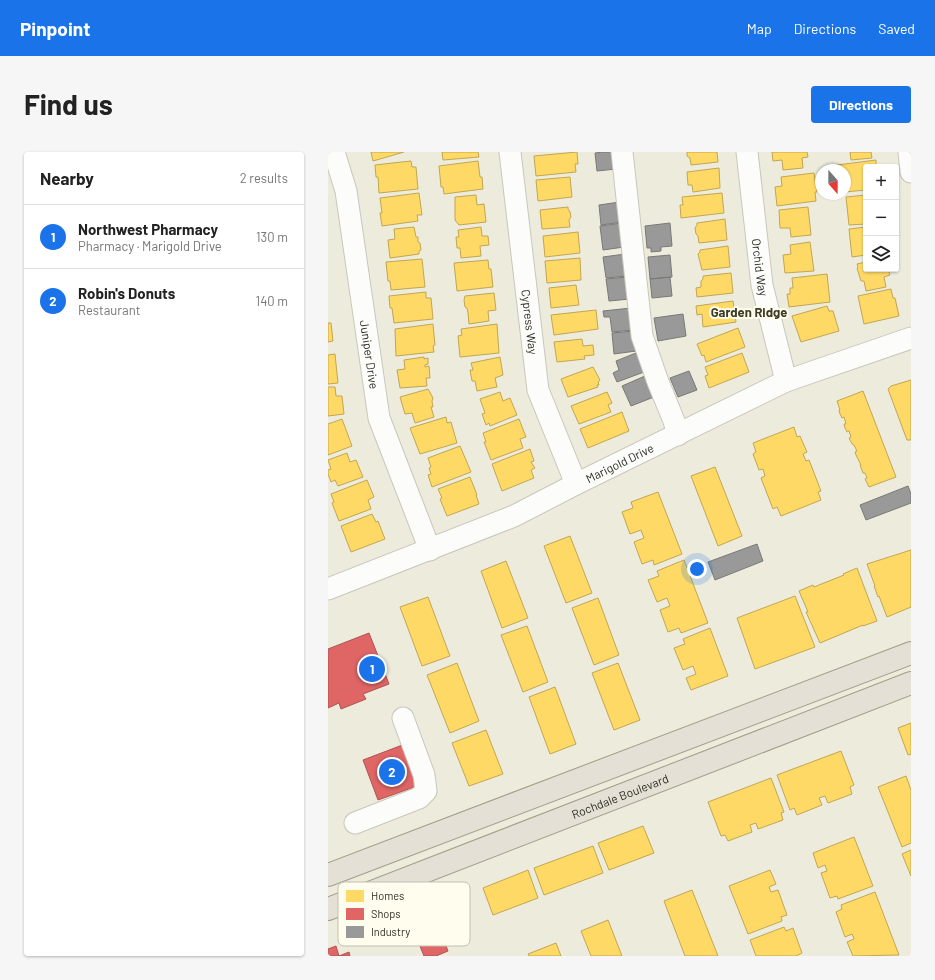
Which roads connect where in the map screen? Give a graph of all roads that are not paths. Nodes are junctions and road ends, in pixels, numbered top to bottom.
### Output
1 (334, 152) edge
2 (510, 152) edge
3 (622, 152) edge
4 (747, 152) edge
5 (909, 152) edge
6 (911, 172) edge
7 (911, 338) edge
8 (786, 381) junction
9 (678, 435) junction
10 (576, 484) junction
11 (430, 550) junction
12 (328, 589) edge
13 (911, 653) edge
14 (911, 683) edge
15 (403, 718) dead end
16 (354, 823) dead end
17 (328, 875) edge
18 (398, 882) edge
19 (338, 905) edge
20 (328, 909) edge

1 - 11 street, Juniper Drive
2 - 10 street, Cypress Way
3 - 9 street
4 - 8 street, Orchid Way
5 - 6 street
7 - 8 street, Marigold Drive
8 - 9 street, Marigold Drive
9 - 10 street, Marigold Drive
10 - 11 street, Marigold Drive
11 - 12 street, Marigold Drive
13 - 17 main road
14 - 18 main road, Rochdale Boulevard
15 - 16 street
19 - 20 main road, Rochdale Boulevard

